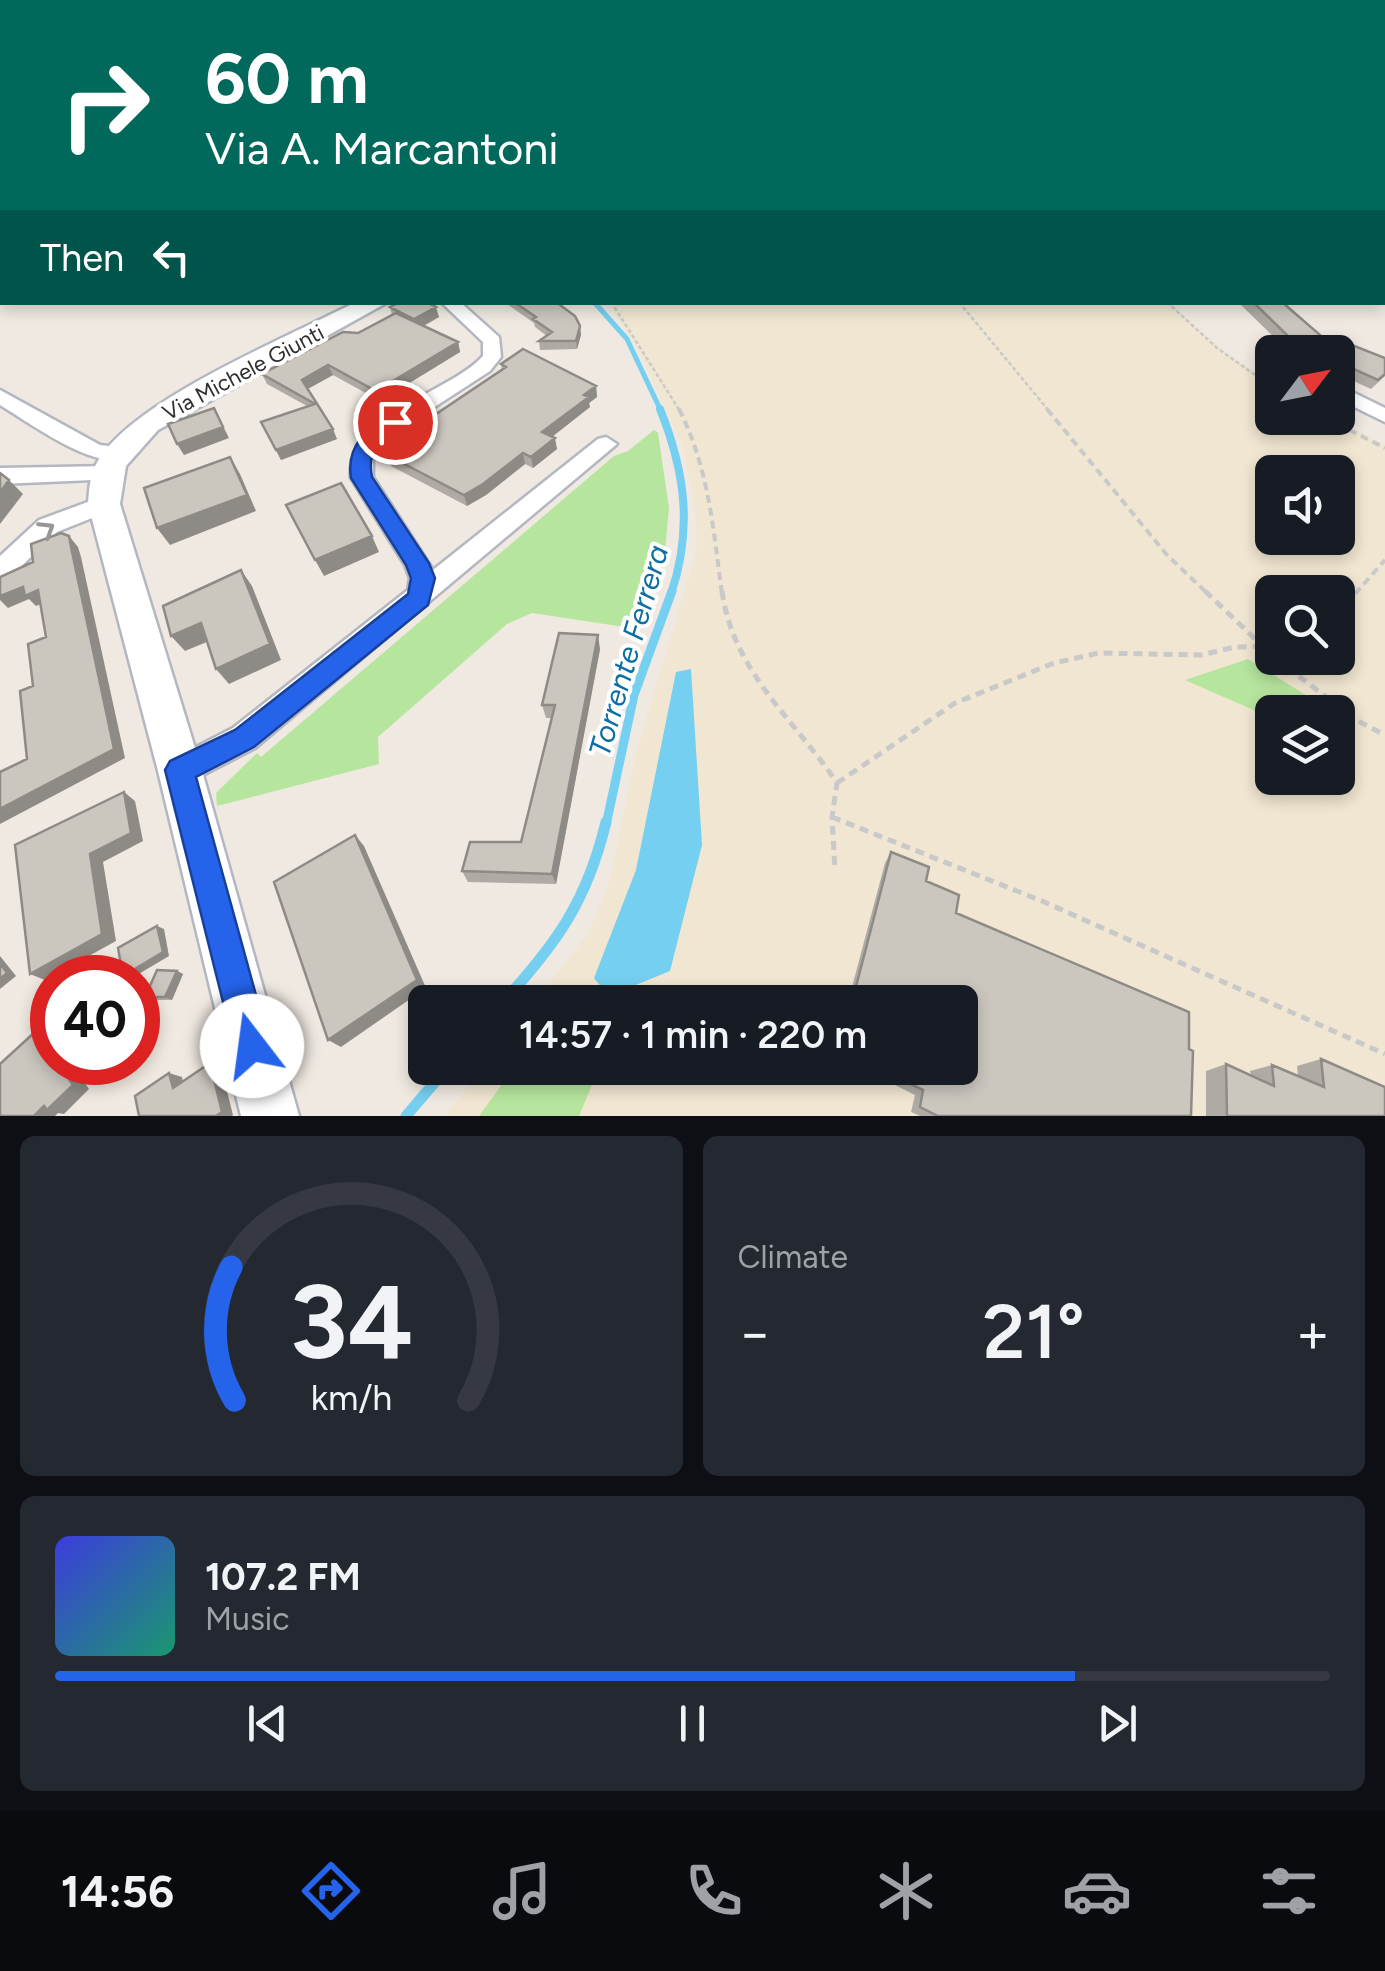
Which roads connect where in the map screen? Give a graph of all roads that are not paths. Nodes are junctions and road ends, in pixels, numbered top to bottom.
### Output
1 (370, 305) edge
2 (453, 305) edge
3 (0, 396) edge
4 (1355, 400) edge
5 (1385, 416) edge
6 (606, 444) dead end
7 (0, 476) edge
8 (110, 477) junction
9 (0, 570) edge
10 (420, 598) junction
11 (180, 770) junction
12 (270, 1116) edge

1 - 8 street, Via Michele Giunti
2 - 10 street
3 - 8 street
4 - 5 street
6 - 10 street
7 - 8 street
9 -> 8 street
8 - 11 street
10 - 11 street
11 - 12 street

